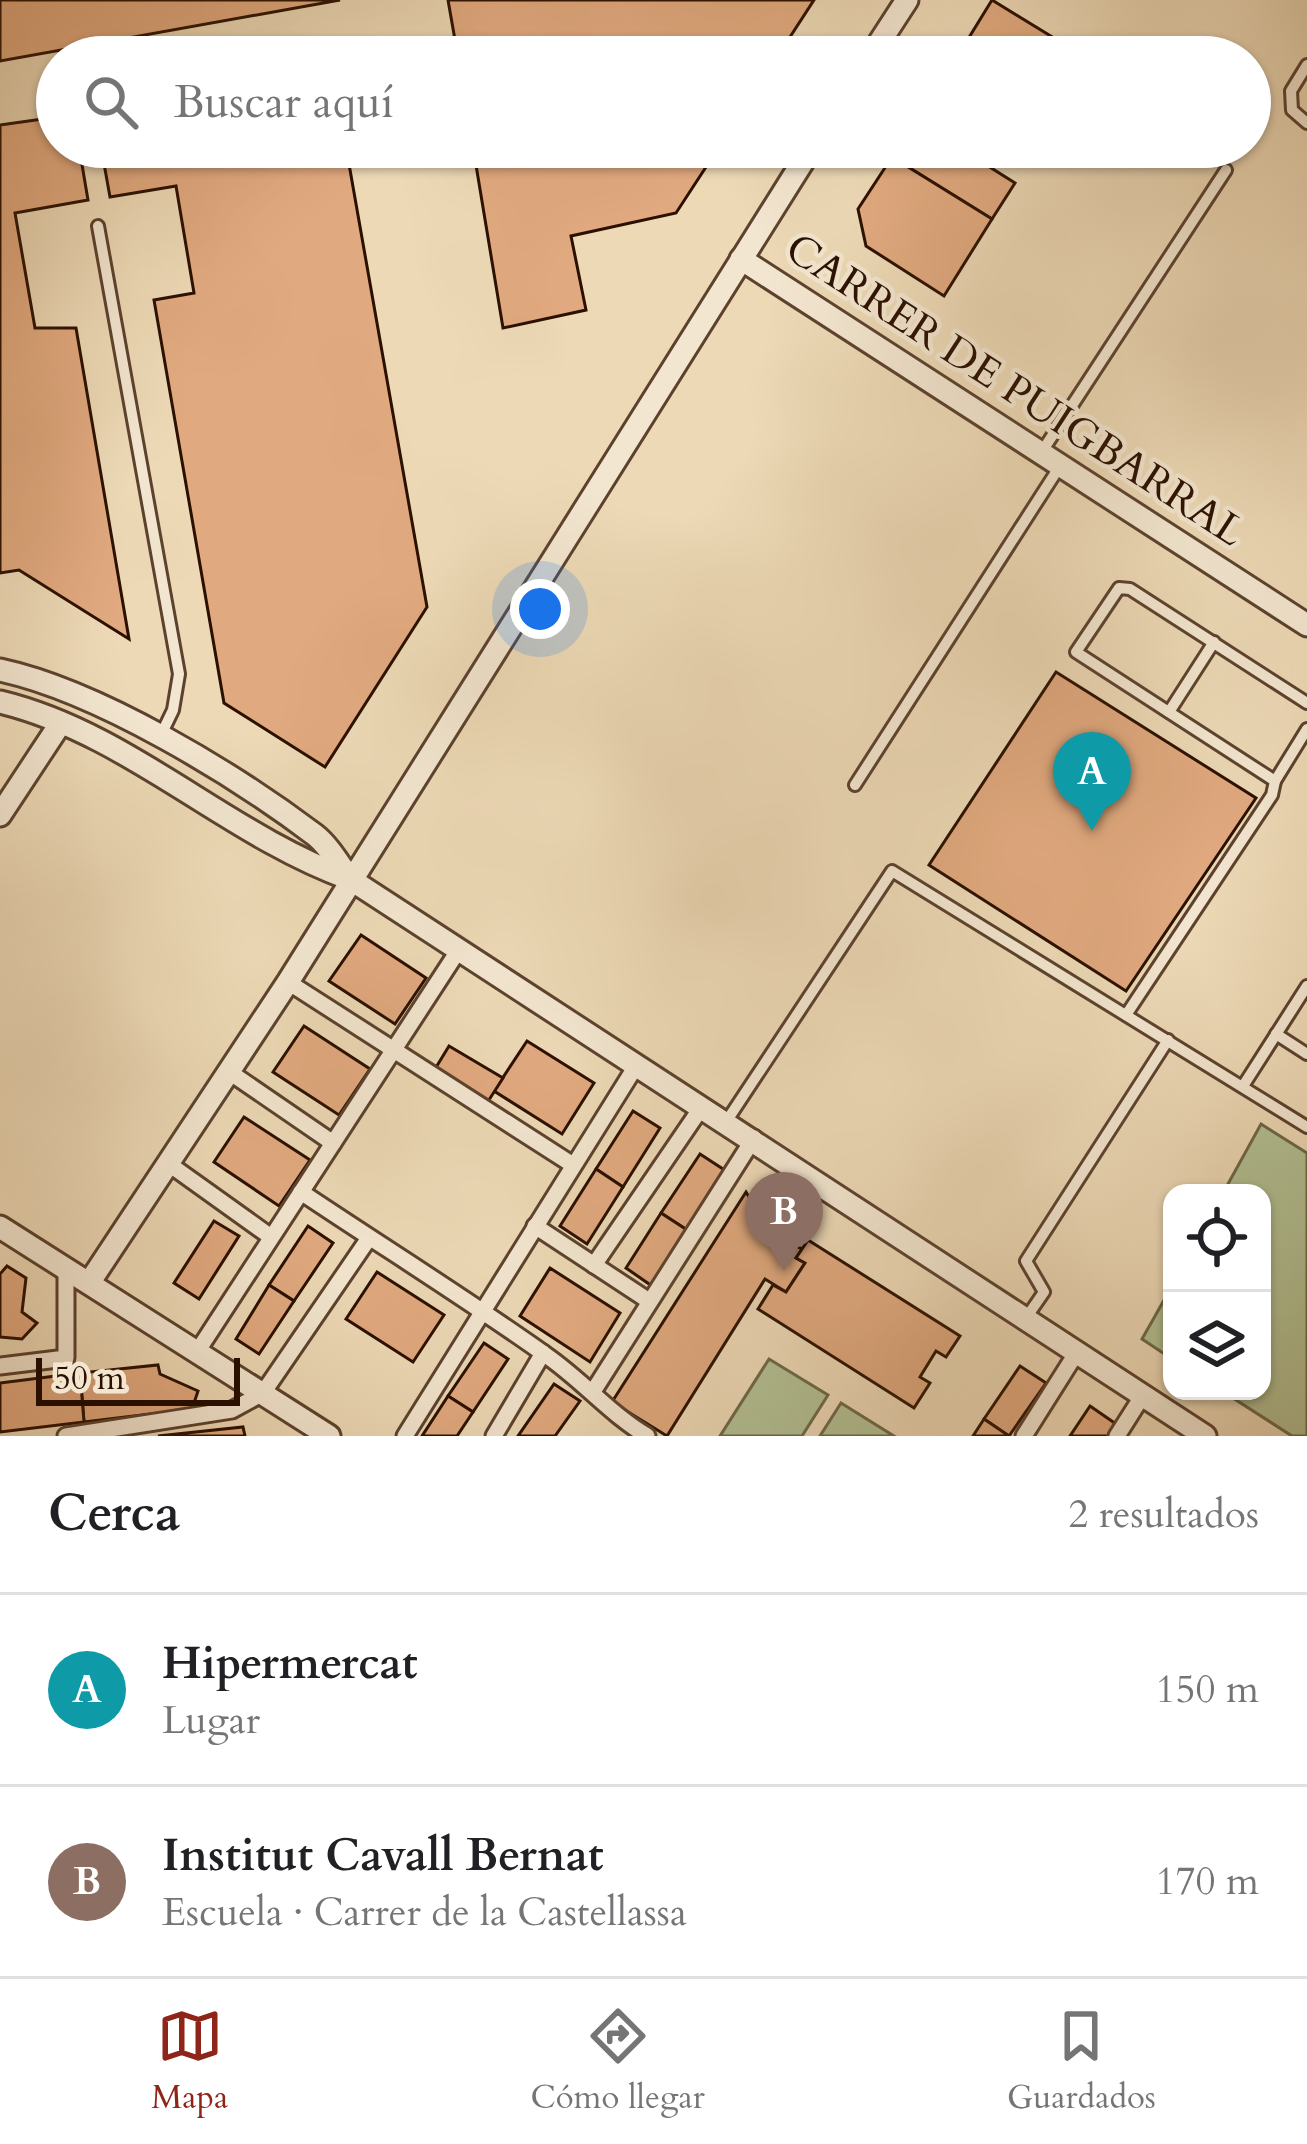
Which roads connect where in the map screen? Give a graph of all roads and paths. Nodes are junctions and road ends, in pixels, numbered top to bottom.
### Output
1 (907, 0) edge
2 (884, 36) edge
3 (1307, 65) edge
4 (1307, 123) edge
5 (799, 168) edge
6 (1226, 170) dead end
7 (98, 226) dead end
8 (741, 259) junction
9 (1051, 460) junction
10 (1307, 626) edge
11 (1214, 642) junction
12 (0, 670) edge
13 (0, 702) edge
14 (1307, 703) edge
15 (1169, 712) junction
16 (60, 724) junction
17 (1307, 729) edge
18 (160, 737) junction
19 (1275, 781) junction
20 (855, 785) dead end
21 (0, 814) edge
22 (350, 879) junction
23 (458, 951) junction
24 (288, 982) junction
25 (1307, 986) edge
26 (1126, 1015) junction
27 (1276, 1034) junction
28 (1168, 1040) junction
29 (393, 1050) junction
30 (1307, 1054) edge
31 (636, 1066) junction
32 (229, 1071) junction
33 (1243, 1086) junction
34 (701, 1108) junction
35 (726, 1122) junction
36 (1307, 1127) edge
37 (754, 1138) junction
38 (333, 1143) junction
39 (170, 1164) junction
40 (573, 1165) junction
41 (301, 1192) junction
42 (535, 1226) junction
43 (0, 1227) edge
44 (271, 1237) junction
45 (369, 1238) junction
46 (594, 1265) junction
47 (66, 1268) junction
48 (89, 1283) junction
49 (649, 1301) junction
50 (482, 1312) junction
51 (1026, 1318) junction
52 (196, 1352) junction
53 (1077, 1352) junction
54 (543, 1353) junction
55 (0, 1366) edge
56 (594, 1390) junction
57 (263, 1393) junction
58 (1143, 1395) junction
59 (299, 1428) edge
60 (66, 1436) edge
61 (329, 1436) edge
62 (405, 1436) edge
63 (494, 1436) edge
64 (647, 1436) edge
65 (1024, 1436) edge
66 (1118, 1436) edge
67 (1205, 1436) edge

1 - 2 street
3 - 4 lane
5 - 8 street
6 - 9 lane
7 - 18 lane
8 - 9 street, CARRER DE PUIGBARRAL
8 - 22 street
9 - 10 street, CARRER DE PUIGBARRAL
9 - 20 lane
11 - 14 lane
11 - 15 lane
11 - 15 lane
12 - 18 street
13 - 16 street
15 - 19 lane
16 - 21 street
16 - 22 street
17 - 19 lane
18 - 22 street
19 - 26 lane
22 - 23 street
22 - 24 street
23 - 29 street
23 - 31 street
24 - 29 street
24 - 32 street
25 - 27 lane
26 - 28 lane
26 - 35 lane
27 - 30 lane
27 - 33 lane
28 - 33 lane
28 - 51 lane
29 - 38 street
29 - 40 street
31 - 34 street
31 - 40 street
32 - 38 street
32 - 39 street
33 - 36 lane
34 - 35 street
34 - 46 street
35 - 37 street
37 - 49 street
37 - 51 street
38 - 41 street
39 - 44 street
39 - 48 street
40 - 42 street
41 - 44 street
41 - 45 street
42 - 46 street
42 - 50 street
43 - 47 street
44 - 52 street
45 - 50 street
45 - 57 street
46 - 49 street
47 - 48 street
47 - 55 street
48 - 52 street
49 - 56 street
50 - 54 street
50 - 62 street
51 - 53 street
52 - 57 street
53 - 58 street
53 - 65 street
54 - 56 street
54 - 63 street
56 - 64 street
57 - 59 street
57 - 60 street
58 - 66 street
58 - 67 street
59 - 61 street

